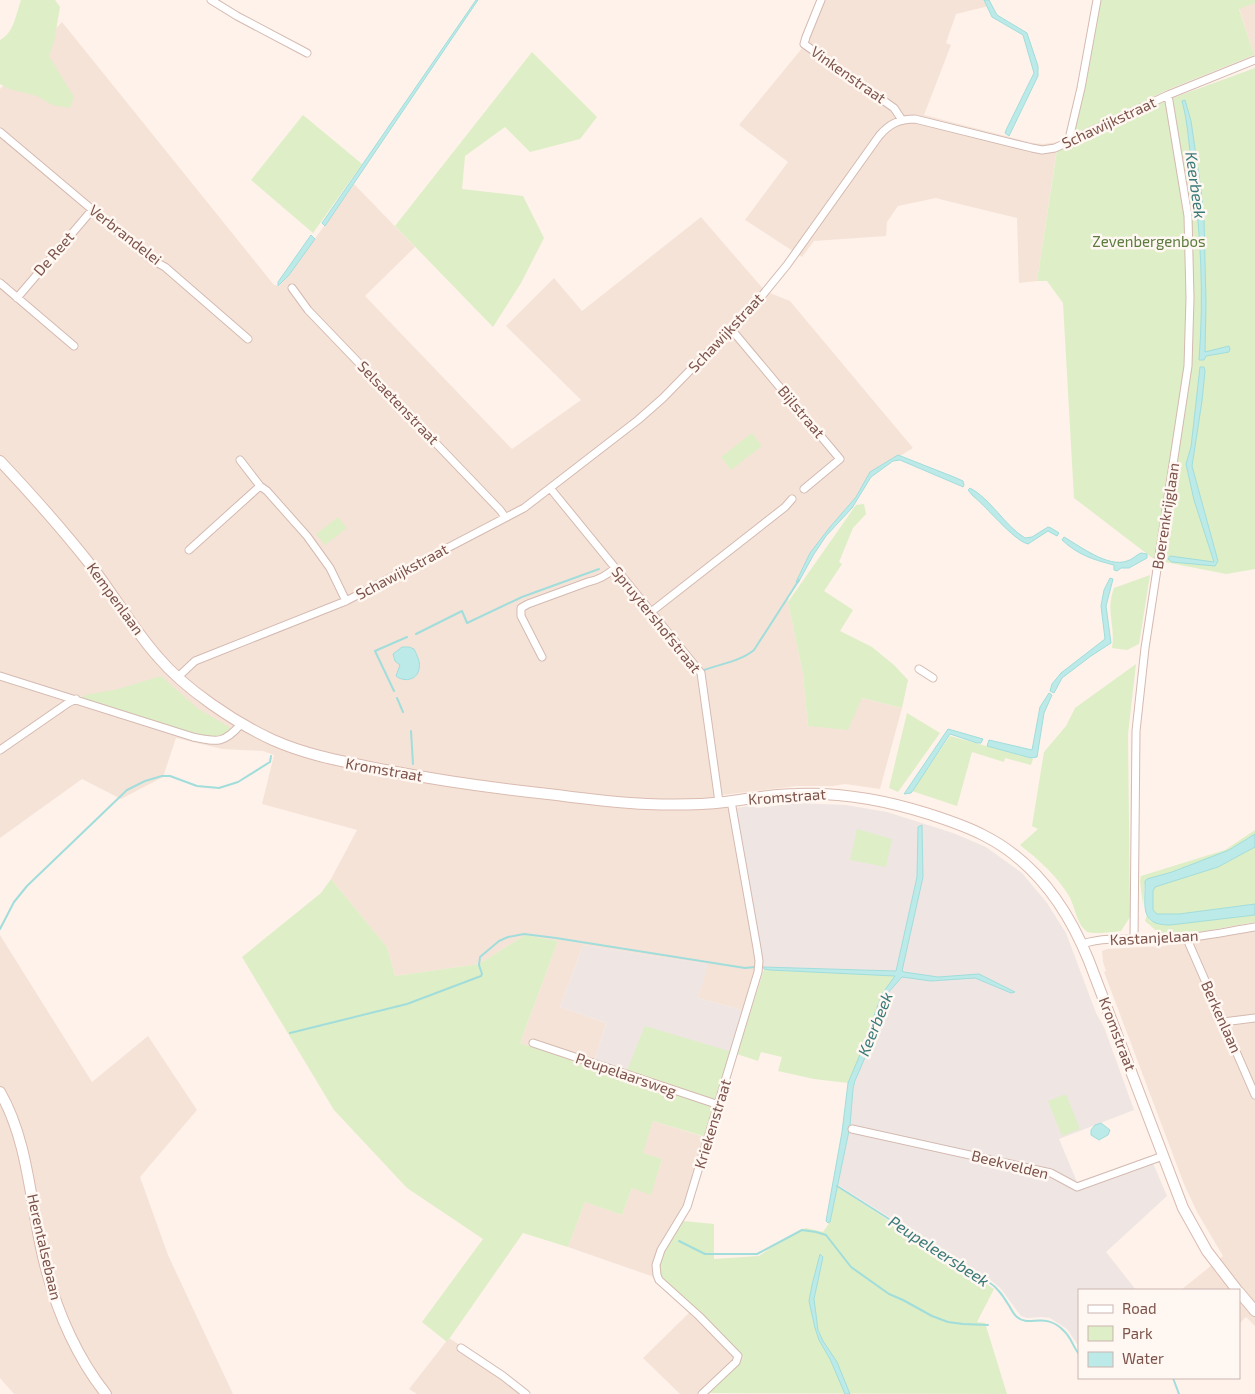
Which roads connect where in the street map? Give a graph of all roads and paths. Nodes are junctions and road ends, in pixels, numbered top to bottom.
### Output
1 (211, 0) edge
2 (821, 0) edge
3 (1097, 0) edge
4 (307, 53) dead end
5 (1255, 60) edge
6 (1168, 95) junction
7 (902, 120) junction
8 (0, 132) edge
9 (1068, 143) junction
10 (92, 210) junction
11 (0, 284) edge
12 (292, 288) dead end
13 (17, 298) junction
14 (731, 329) junction
15 (248, 340) dead end
16 (74, 346) dead end
17 (240, 460) dead end
18 (0, 461) edge
19 (260, 486) junction
20 (550, 488) junction
21 (804, 489) dead end
22 (792, 499) dead end
23 (505, 517) junction
24 (189, 550) dead end
25 (615, 568) junction
26 (346, 601) junction
27 (651, 612) junction
28 (542, 656) dead end
29 (919, 669) dead end
30 (0, 676) edge
31 (178, 677) junction
32 (933, 678) dead end
33 (76, 699) junction
34 (241, 724) junction
35 (0, 750) edge
36 (731, 801) junction
37 (719, 802) junction
38 (1255, 927) edge
39 (1134, 939) junction
40 (1187, 939) junction
41 (1082, 944) junction
42 (1255, 1018) edge
43 (1223, 1022) junction
44 (533, 1044) dead end
45 (0, 1092) edge
46 (1255, 1095) edge
47 (719, 1105) junction
48 (852, 1129) dead end
49 (1163, 1156) junction
50 (1236, 1289) edge
51 (1240, 1293) edge
52 (1255, 1311) edge
53 (461, 1348) dead end
54 (100, 1392) edge
55 (526, 1394) edge
56 (702, 1394) edge

1 - 4 street
2 - 7 street, Vinkenstraat
3 - 9 street
5 - 6 street, Schawijkstraat
6 - 9 street, Schawijkstraat
6 - 39 street, Boerenkrijglaan
7 - 9 street, Schawijkstraat
7 - 14 street, Schawijkstraat
8 - 10 street, Verbrandelei
10 - 13 street, De Reet
10 - 15 street, Verbrandelei
11 - 13 street
12 - 23 street, Selsaetenstraat
13 - 16 street
14 - 20 street, Schawijkstraat
14 - 21 street, Bijlstraat
17 - 19 street
18 - 31 main road, Kempenlaan
19 - 24 street
19 - 26 street
20 - 23 street, Schawijkstraat
20 - 25 street, Spruytershofstraat
22 - 27 street
23 - 26 street, Schawijkstraat
25 - 27 street, Spruytershofstraat
25 - 28 street
26 - 31 street, Schawijkstraat
27 - 37 street, Spruytershofstraat
29 - 32 street
30 - 33 street
31 - 34 main road, Kempenlaan
33 - 34 street
33 - 35 street
34 - 37 main road, Kromstraat
36 - 37 main road, Kromstraat
36 - 41 main road, Kromstraat
36 - 47 street, Kriekenstraat
38 - 40 street, Kastanjelaan
39 - 40 street, Kastanjelaan
39 - 41 street, Kastanjelaan
40 - 43 street, Berkenlaan
41 - 49 main road, Kromstraat
42 - 43 street
43 - 46 street, Berkenlaan
44 - 47 street, Peupelaarsweg
45 - 54 main road, Herentalsebaan
47 - 56 street, Kriekenstraat
48 - 49 street, Beekvelden
49 - 50 main road, Kromstraat
51 - 52 main road, Kromstraat
53 - 55 street

